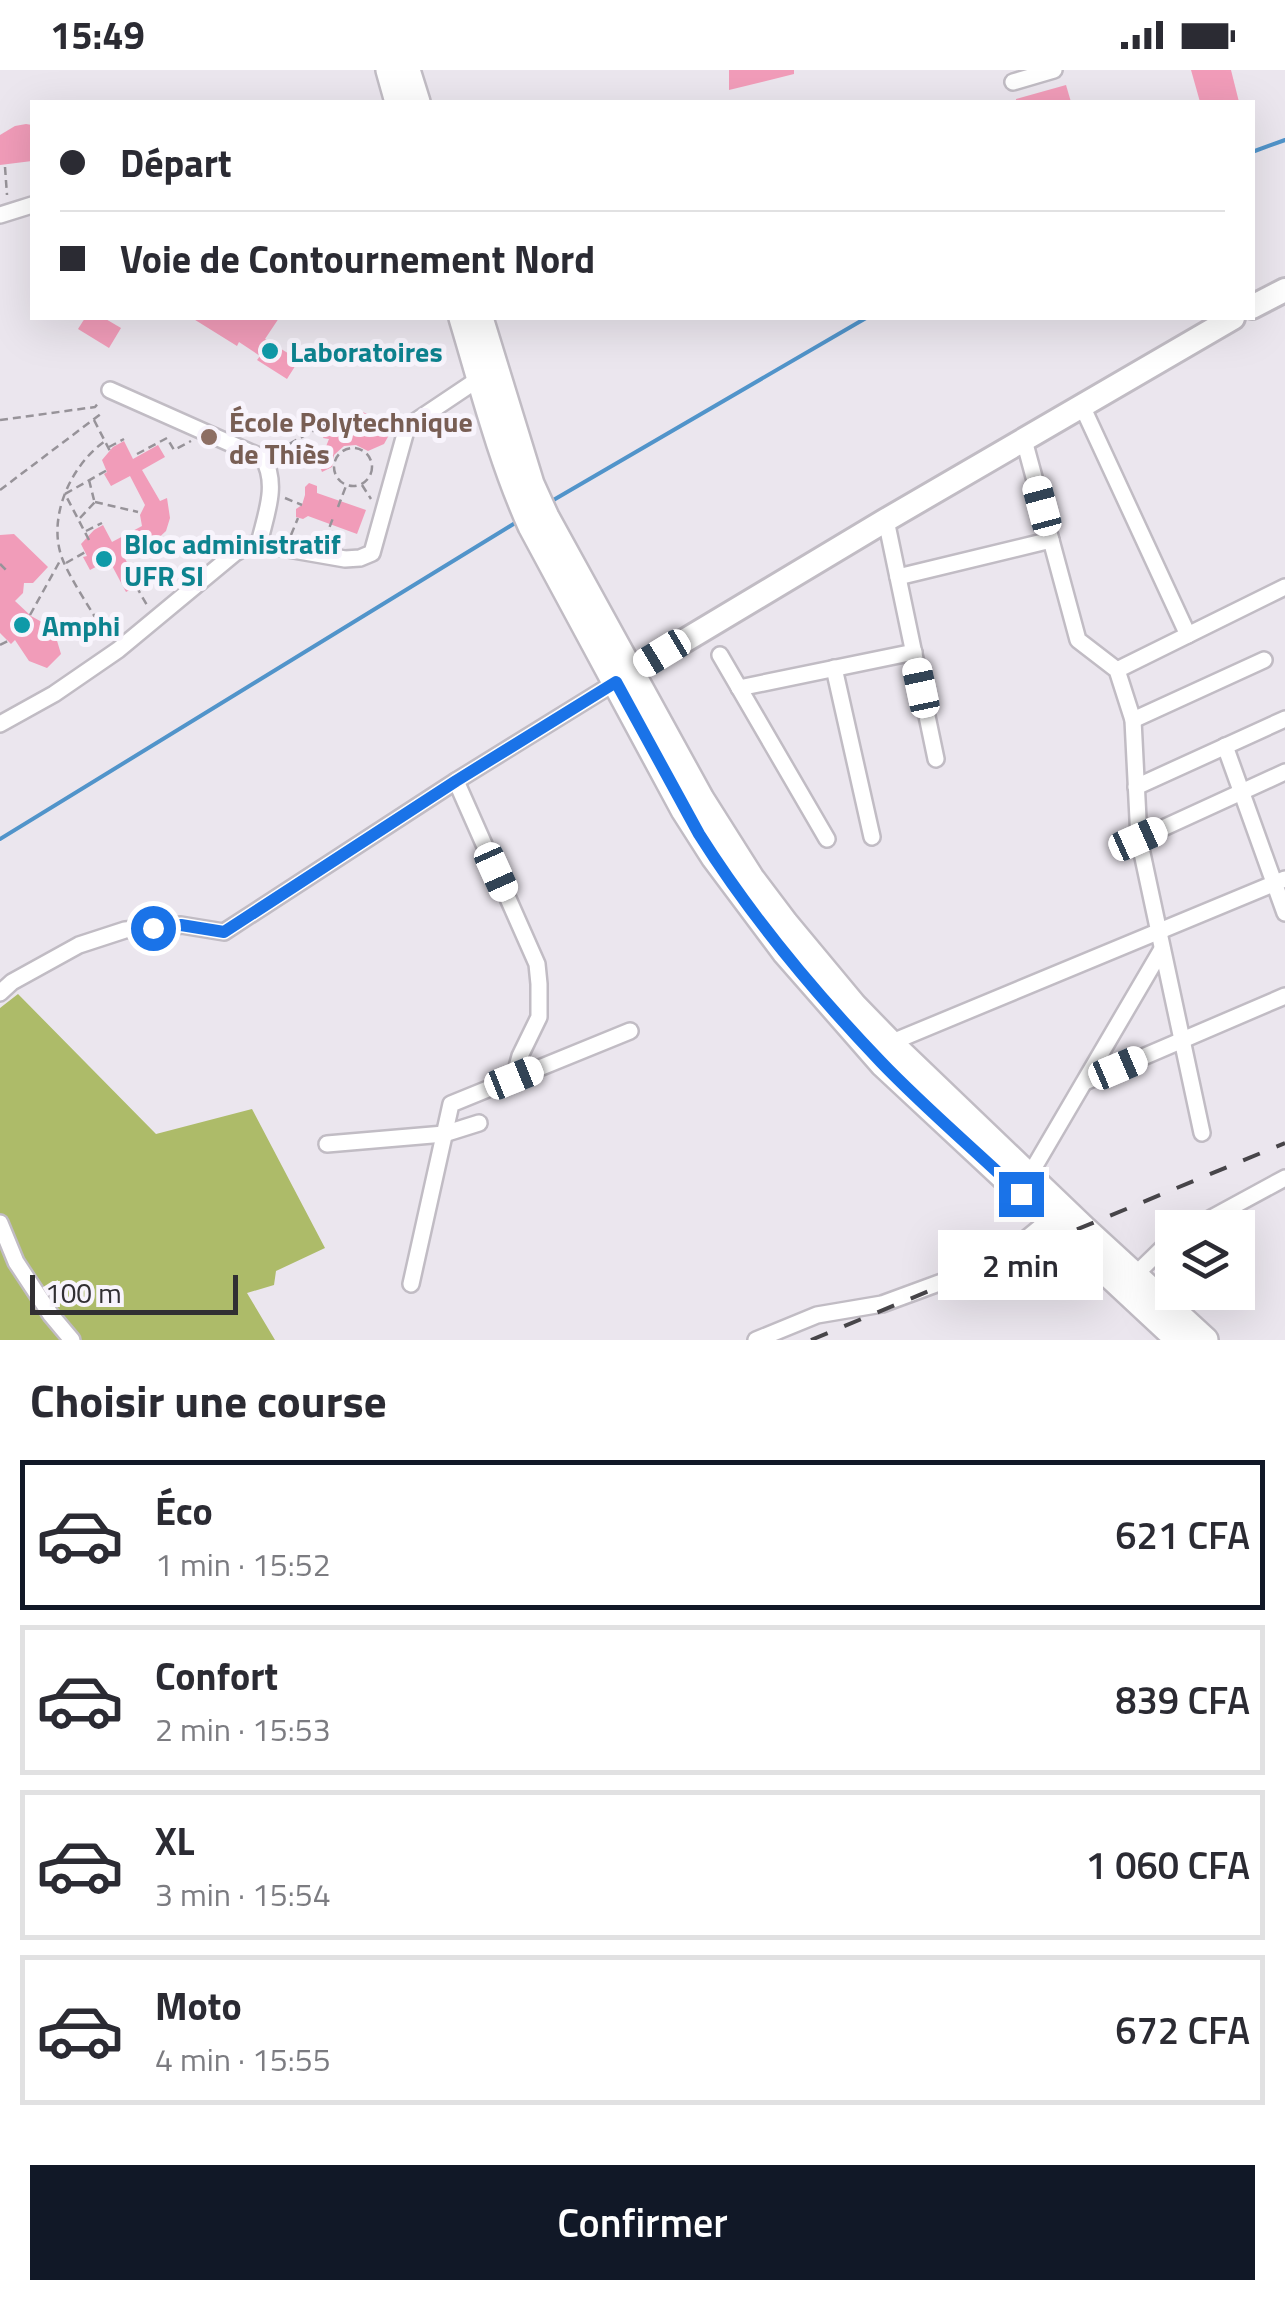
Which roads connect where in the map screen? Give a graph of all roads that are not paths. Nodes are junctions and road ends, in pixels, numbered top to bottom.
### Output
1 (389, 70) edge
2 (408, 70) edge
3 (1054, 70) edge
4 (1012, 82) dead end
5 (407, 100) edge
6 (408, 100) edge
7 (30, 206) edge
8 (5, 213) edge
9 (1285, 290) edge
10 (1255, 305) edge
11 (463, 320) edge
12 (480, 320) edge
13 (1230, 320) edge
14 (488, 374) junction
15 (110, 390) road end
16 (1082, 406) junction
17 (1024, 440) junction
18 (886, 520) junction
19 (1051, 540) junction
20 (259, 544) junction
21 (898, 578) junction
22 (1285, 587) edge
23 (1188, 635) junction
24 (914, 652) junction
25 (720, 655) dead end
26 (1264, 660) dead end
27 (834, 668) junction
28 (1118, 670) junction
29 (623, 677) junction
30 (740, 688) junction
31 (1285, 719) edge
32 (1133, 720) junction
33 (0, 724) edge
34 (1224, 746) junction
35 (936, 759) dead end
36 (1285, 772) edge
37 (456, 781) junction
38 (1136, 786) junction
39 (1241, 792) junction
40 (872, 837) dead end
41 (827, 839) dead end
42 (1138, 839) junction
43 (1280, 881) edge
44 (1285, 913) edge
45 (1158, 932) junction
46 (1162, 949) junction
47 (0, 993) edge
48 (1285, 996) edge
49 (630, 1030) dead end
50 (1182, 1040) junction
51 (890, 1044) junction
52 (514, 1078) junction
53 (1087, 1081) junction
54 (478, 1123) dead end
55 (444, 1134) junction
56 (1202, 1134) dead end
57 (327, 1144) dead end
58 (1029, 1176) junction
59 (1285, 1178) edge
60 (1226, 1210) edge
61 (1049, 1220) junction
62 (0, 1222) edge
63 (1155, 1256) edge
64 (1135, 1275) junction
65 (411, 1284) dead end
66 (72, 1340) edge
67 (756, 1340) edge
68 (1179, 1340) edge
69 (1205, 1340) edge

1 - 5 main road
2 - 6 main road
3 - 4 street
7 - 8 street
9 - 10 street
11 - 14 main road
12 - 14 main road
13 - 16 street
14 - 20 street
14 - 29 main road
15 - 20 street
16 - 17 street
16 - 23 street
17 - 18 street
17 - 19 street
18 - 21 street
18 - 29 street
19 - 21 street
19 - 28 street
20 - 33 street
21 - 24 street
22 - 23 street
23 - 28 street
24 - 27 street
24 - 35 street
25 - 30 street
26 - 32 street
27 - 30 street
27 - 40 street
28 - 32 street
29 - 37 street
29 - 51 main road
29 - 61 main road
30 - 41 street
31 - 34 street
32 - 38 street
34 - 38 street
34 - 39 street
36 - 39 street
37 - 47 street
37 - 52 street
38 - 42 street
39 - 42 street
39 - 43 street
42 - 45 street
43 - 44 street
43 - 45 street
45 - 46 street
45 - 51 street
46 - 50 street
46 - 53 street
48 - 50 street
49 - 52 street
50 - 53 street
50 - 56 street
51 - 58 main road
52 - 55 street
53 - 58 street
54 - 55 street
55 - 57 street
55 - 65 street
58 - 64 main road
59 - 60 street
61 - 67 street
61 - 68 main road
62 - 66 street
63 - 64 street
64 - 69 main road

